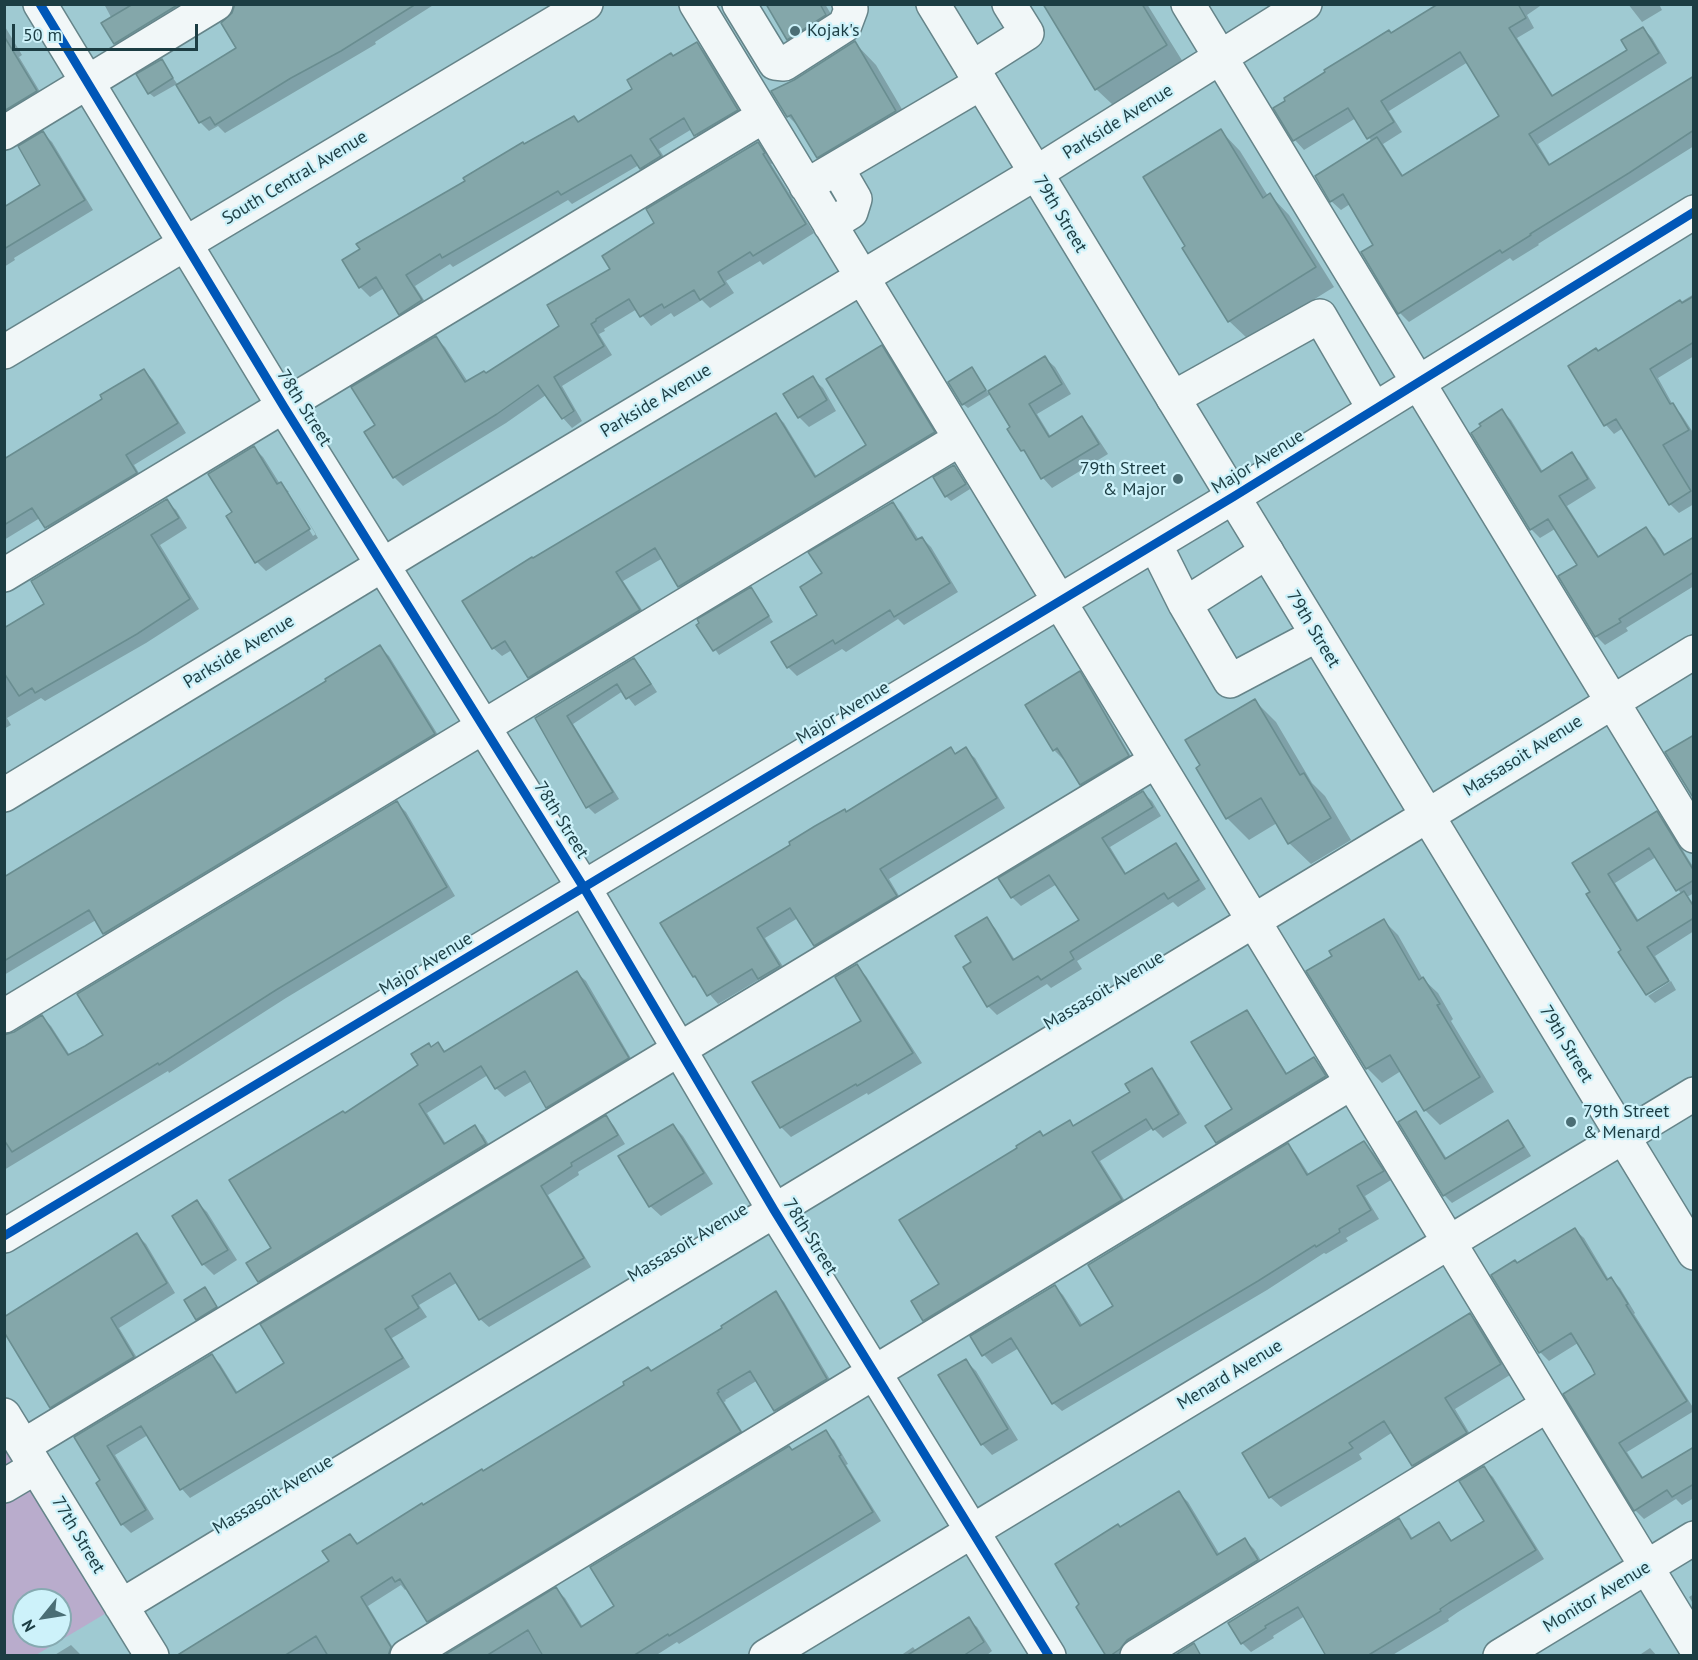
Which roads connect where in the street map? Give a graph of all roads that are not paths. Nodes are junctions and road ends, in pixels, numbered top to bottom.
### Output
1 (40, 4) edge
2 (216, 4) edge
3 (586, 4) edge
4 (696, 4) edge
5 (739, 4) edge
6 (849, 4) edge
7 (933, 4) edge
8 (1009, 4) edge
9 (1188, 4) edge
10 (1305, 4) edge
11 (1220, 58) junction
12 (976, 76) junction
13 (88, 83) junction
14 (764, 116) junction
15 (4, 133) edge
16 (837, 168) junction
17 (1035, 173) junction
18 (806, 186) junction
19 (1694, 212) edge
20 (830, 225) junction
21 (184, 244) junction
22 (862, 278) junction
23 (4, 352) edge
24 (1418, 383) junction
25 (1173, 398) junction
26 (284, 407) junction
27 (1374, 410) junction
28 (960, 439) junction
29 (1233, 497) junction
30 (1155, 543) junction
31 (1267, 552) junction
32 (382, 565) junction
33 (4, 575) edge
34 (1059, 602) junction
35 (1185, 604) junction
36 (1317, 635) junction
37 (1694, 652) edge
38 (1612, 702) junction
39 (483, 726) junction
40 (1156, 761) junction
41 (4, 795) edge
42 (1427, 816) junction
43 (1694, 836) edge
44 (584, 888) junction
45 (1253, 921) junction
46 (4, 1016) edge
47 (680, 1049) junction
48 (1351, 1083) junction
49 (1694, 1094) edge
50 (1623, 1137) junction
51 (774, 1210) junction
52 (4, 1236) edge
53 (1448, 1242) junction
54 (1694, 1252) edge
55 (874, 1372) junction
56 (1548, 1405) junction
57 (4, 1415) edge
58 (30, 1456) junction
59 (4, 1486) edge
60 (972, 1531) junction
61 (1694, 1538) edge
62 (1646, 1567) junction
63 (121, 1606) junction
64 (1694, 1645) edge
65 (152, 1656) edge
66 (407, 1656) edge
67 (766, 1656) edge
68 (1049, 1656) edge
69 (1137, 1656) edge
70 (1500, 1656) edge

1 - 13 street, 78th Street
2 - 13 street
3 - 21 street, South Central Avenue
4 - 14 street
5 - 6 street
7 - 12 street, 79th Street
8 - 12 street
9 - 11 street
10 - 11 street, Parkside Avenue
11 - 17 street, Parkside Avenue
11 - 24 street
12 - 16 street
12 - 17 street, 79th Street
13 - 15 street
13 - 21 street, 78th Street
14 - 18 street
14 - 26 street
16 - 18 street
16 - 20 street
17 - 22 street, Parkside Avenue
17 - 25 street, 79th Street
18 - 20 street
19 - 24 street, Major Avenue
20 - 22 street
21 - 23 street, South Central Avenue
21 - 26 street, 78th Street
22 - 28 street
22 - 32 street, Parkside Avenue
24 - 27 street, Major Avenue
24 - 38 street
25 - 27 street
25 - 29 street, 79th Street
26 - 32 street, 78th Street
26 - 33 street
27 - 29 street, Major Avenue
28 - 34 street
28 - 39 street
29 - 30 street, Major Avenue
29 - 31 street, 79th Street
30 - 34 street, Major Avenue
30 - 35 street
31 - 35 street
31 - 36 street, 79th Street
32 - 39 street, 78th Street
32 - 41 street, Parkside Avenue
34 - 40 street
34 - 44 street, Major Avenue
35 - 36 street
36 - 42 street, 79th Street
37 - 38 street, Massasoit Avenue
38 - 42 street, Massasoit Avenue
38 - 43 street
39 - 44 street, 78th Street
39 - 46 street
40 - 45 street
40 - 47 street
42 - 45 street, Massasoit Avenue
42 - 50 street, 79th Street
44 - 47 street, 78th Street
44 - 52 street, Major Avenue
45 - 48 street
45 - 51 street, Massasoit Avenue
47 - 51 street, 78th Street
47 - 58 street
48 - 53 street
48 - 55 street
49 - 50 street, Menard Avenue
50 - 53 street, Menard Avenue
50 - 54 street, 79th Street
51 - 55 street, 78th Street
51 - 63 street, Massasoit Avenue
53 - 56 street
53 - 60 street, Menard Avenue
55 - 60 street, 78th Street
55 - 66 street
56 - 62 street
56 - 69 street
57 - 58 street, 77th Street
58 - 59 street
58 - 63 street, 77th Street
60 - 67 street, Menard Avenue
60 - 68 street, 78th Street
61 - 62 street, Monitor Avenue
62 - 64 street
62 - 70 street, Monitor Avenue
63 - 65 street, 77th Street

